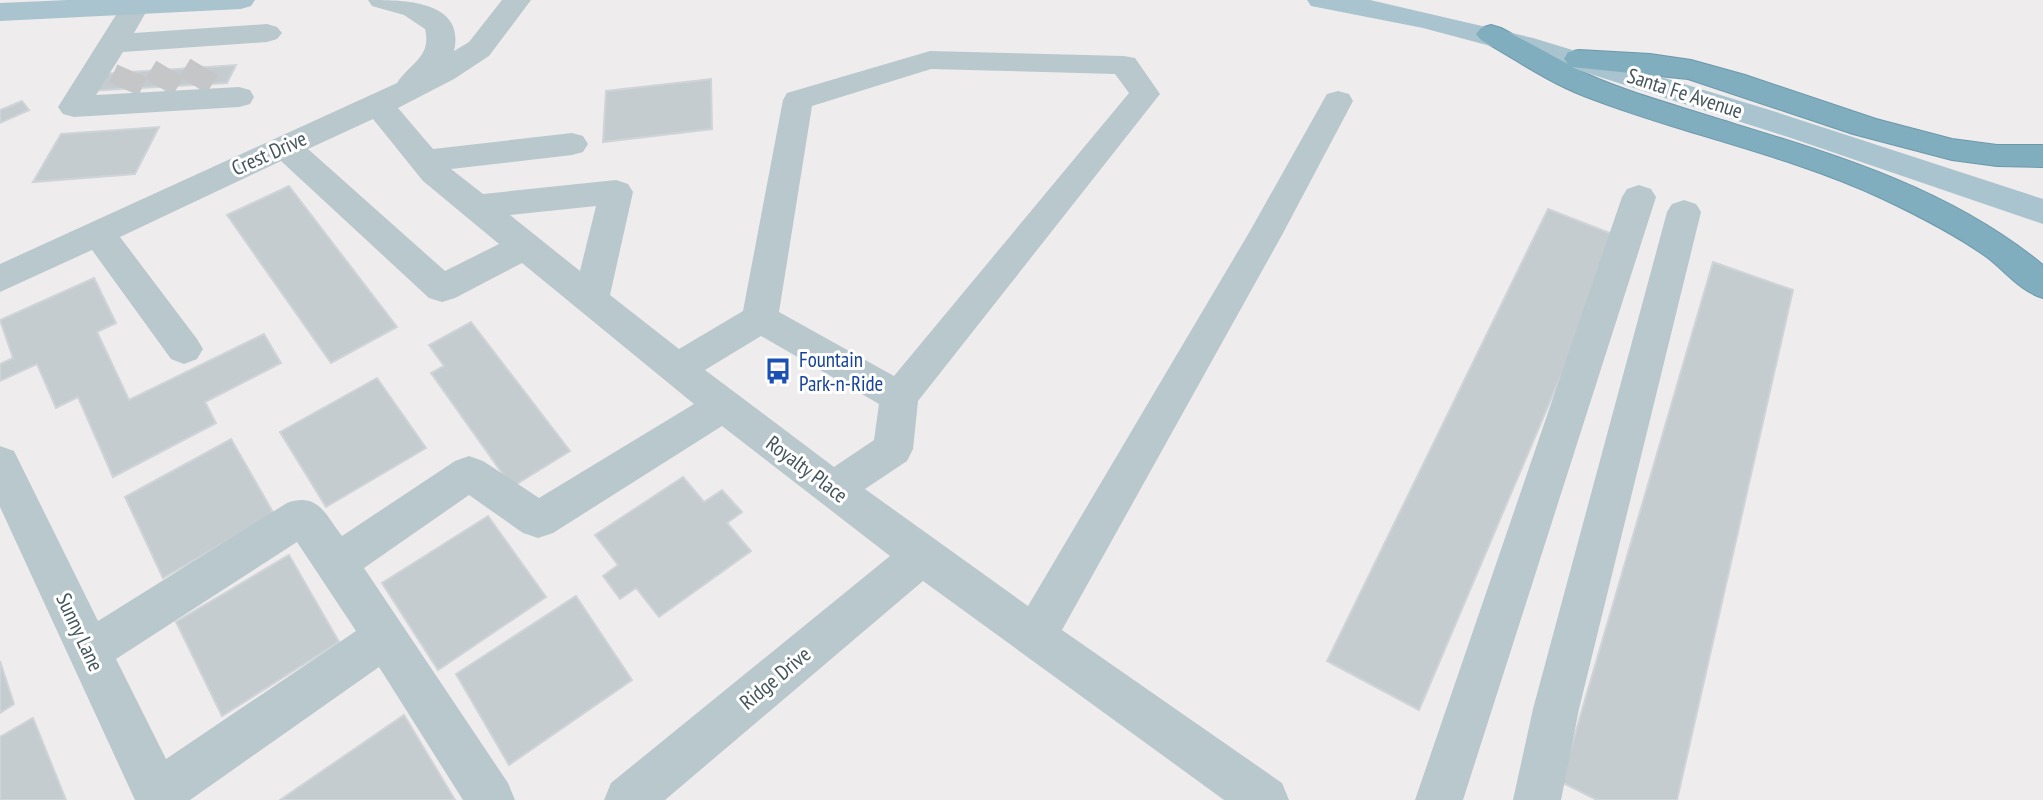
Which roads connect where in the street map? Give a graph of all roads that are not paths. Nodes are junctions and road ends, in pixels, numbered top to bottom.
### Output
1 (241, 0) edge
2 (382, 0) edge
3 (517, 0) edge
4 (1321, 0) edge
5 (135, 7) junction
6 (0, 12) edge
7 (267, 33) dead end
8 (1492, 34) junction
9 (220, 36) junction
10 (188, 38) junction
11 (151, 40) junction
12 (113, 43) junction
13 (1579, 59) junction
14 (159, 86) junction
15 (239, 97) dead end
16 (1338, 101) dead end
17 (378, 105) junction
18 (572, 144) dead end
19 (285, 146) junction
20 (2043, 156) edge
21 (424, 160) junction
22 (1639, 197) dead end
23 (474, 207) junction
24 (1684, 212) dead end
25 (2043, 212) edge
26 (98, 233) junction
27 (523, 247) junction
28 (0, 279) edge
29 (2043, 285) edge
30 (591, 300) junction
31 (760, 318) junction
32 (184, 349) dead end
33 (677, 369) junction
34 (900, 397) junction
35 (723, 406) junction
36 (0, 463) edge
37 (833, 489) junction
38 (922, 556) junction
39 (337, 563) junction
40 (1035, 636) junction
41 (385, 637) junction
42 (89, 651) junction
43 (158, 797) edge
44 (491, 800) edge
45 (628, 800) edge
46 (1265, 800) edge
47 (1439, 800) edge
48 (1537, 800) edge

1 - 5 main road
2 - 17 street
3 - 17 street, Crest Drive
4 - 8 main road, Santa Fe Avenue
5 - 6 main road
5 - 12 street
7 - 9 street
8 - 13 main road, Santa Fe Avenue
8 - 29 highway
9 - 10 street
9 - 14 street
10 - 11 street
10 - 14 street
11 - 12 street
11 - 14 street
12 - 14 street
13 - 20 highway
13 - 25 main road, Santa Fe Avenue
14 - 15 street
16 - 40 street
17 - 19 street, Crest Drive
17 - 21 street, Royalty Place
18 - 21 street
19 - 26 street, Crest Drive
19 - 27 street
21 - 23 street, Royalty Place
22 - 47 street
23 - 27 street, Royalty Place
23 - 30 street
24 - 48 street
26 - 28 street, Crest Drive
26 - 32 street
27 - 30 street, Royalty Place
30 - 33 street, Royalty Place
31 - 33 street
31 - 34 street
31 - 34 street
33 - 35 street, Royalty Place
34 - 37 street
35 - 37 street, Royalty Place
35 - 39 street
36 - 42 street, Sunny Lane
37 - 38 street, Royalty Place
38 - 40 street, Royalty Place
38 - 45 street, Ridge Drive
39 - 41 street
39 - 42 street
40 - 46 street, Royalty Place
41 - 43 street
41 - 44 street
42 - 43 street, Sunny Lane

